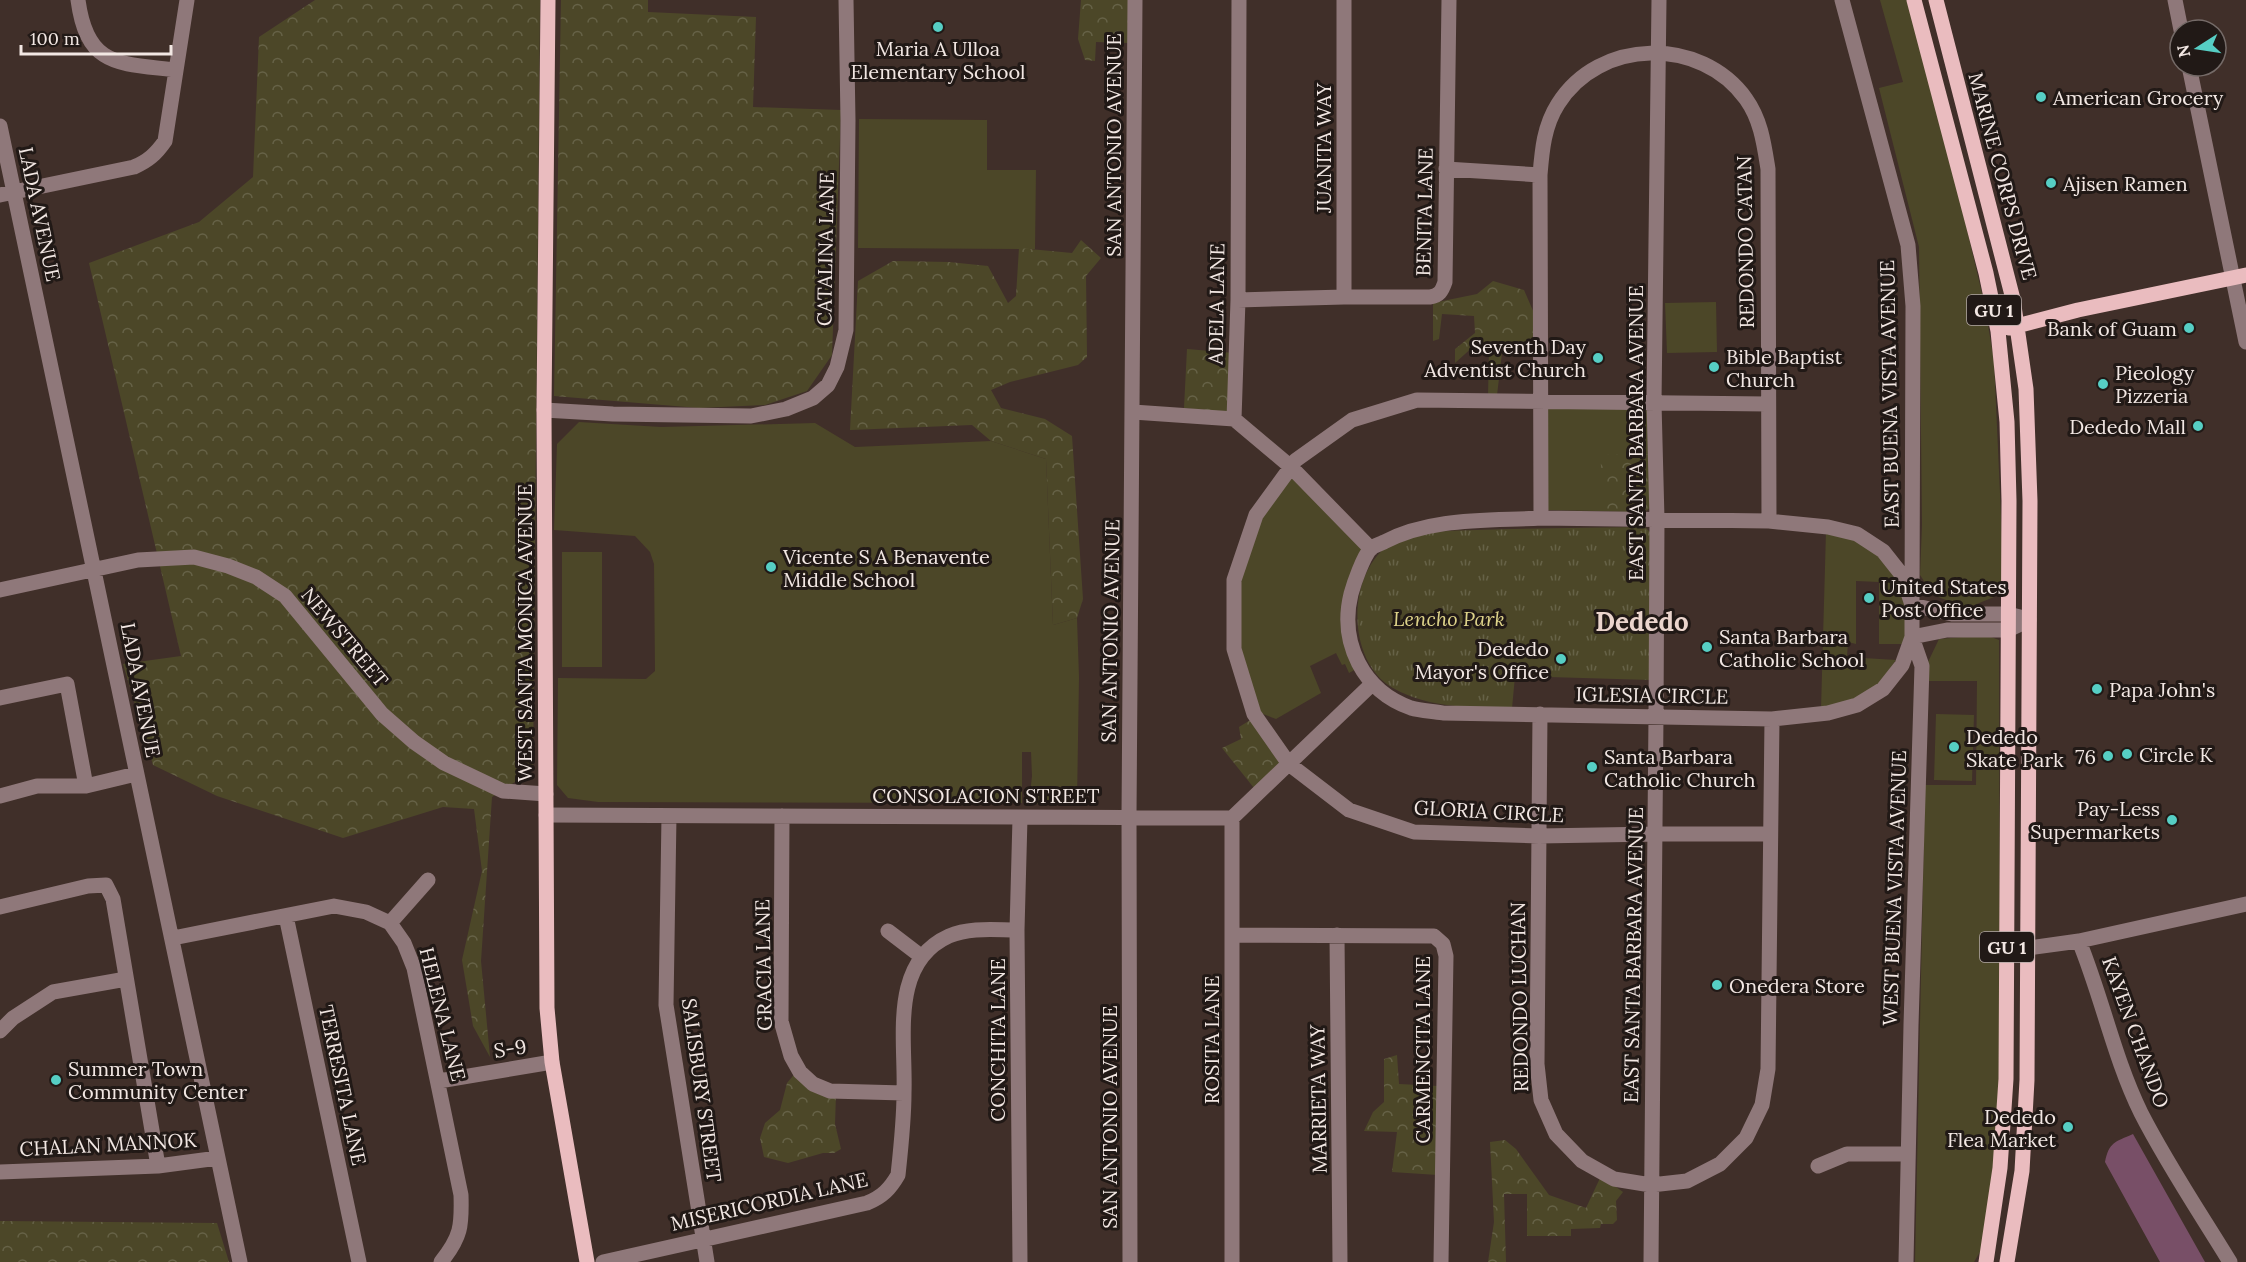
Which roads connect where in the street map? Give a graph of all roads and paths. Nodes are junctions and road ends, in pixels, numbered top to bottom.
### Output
1 (78, 0) edge
2 (187, 0) edge
3 (548, 0) edge
4 (846, 0) edge
5 (1135, 0) edge
6 (1239, 0) edge
7 (1344, 0) edge
8 (1449, 0) edge
9 (1659, 0) edge
10 (1842, 0) edge
11 (1914, 0) edge
12 (1936, 0) edge
13 (2175, 0) edge
14 (2179, 18) edge
15 (1658, 52) junction
16 (175, 70) junction
17 (2192, 78) edge
18 (0, 126) edge
19 (1446, 170) junction
20 (1540, 175) junction
21 (7, 194) edge
22 (2239, 276) edge
23 (1344, 297) junction
24 (1238, 300) junction
25 (2018, 325) junction
26 (1998, 331) junction
27 (2246, 342) edge
28 (1542, 403) junction
29 (1654, 403) junction
30 (1767, 404) junction
31 (544, 410) junction
32 (1133, 412) junction
33 (1234, 419) junction
34 (1291, 467) junction
35 (1541, 518) junction
36 (1657, 519) junction
37 (1769, 521) junction
38 (1371, 549) junction
39 (95, 569) junction
40 (0, 590) edge
41 (1912, 604) junction
42 (2008, 614) junction
43 (2029, 620) junction
44 (2008, 630) junction
45 (1912, 637) junction
46 (1372, 684) junction
47 (0, 698) edge
48 (1540, 714) junction
49 (1656, 716) junction
50 (1772, 719) junction
51 (1288, 764) junction
52 (136, 774) junction
53 (86, 786) junction
54 (546, 794) junction
55 (0, 796) edge
56 (546, 814) junction
57 (669, 816) junction
58 (783, 816) junction
59 (1129, 816) junction
60 (1020, 818) junction
61 (1232, 818) junction
62 (1656, 834) junction
63 (1770, 834) junction
64 (1539, 836) junction
65 (428, 880) dead end
66 (2246, 904) edge
67 (0, 907) edge
68 (286, 916) junction
69 (390, 922) junction
70 (1017, 930) junction
71 (888, 931) dead end
72 (1232, 935) junction
73 (1337, 935) junction
74 (173, 938) junction
75 (2079, 941) junction
76 (2007, 948) junction
77 (2028, 948) junction
78 (922, 957) junction
79 (126, 979) junction
80 (0, 1031) edge
81 (552, 1062) junction
82 (439, 1081) junction
83 (904, 1093) junction
84 (1908, 1154) junction
85 (218, 1158) junction
86 (158, 1166) junction
87 (1818, 1166) dead end
88 (0, 1172) edge
89 (1650, 1185) junction
90 (703, 1239) junction
91 (446, 1260) edge
92 (240, 1262) edge
93 (358, 1262) edge
94 (587, 1262) edge
95 (603, 1262) edge
96 (707, 1262) edge
97 (1020, 1262) edge
98 (1130, 1262) edge
99 (1232, 1262) edge
100 (1340, 1262) edge
101 (1441, 1262) edge
102 (1651, 1262) edge
103 (1906, 1262) edge
104 (1986, 1262) edge
105 (2007, 1262) edge
106 (2230, 1262) edge

1 - 16 street
2 - 16 street
3 - 31 main road, WEST SANTA MONICA AVENUE
4 - 31 street, CATALINA LANE
5 - 32 street, SAN ANTONIO AVENUE
6 - 24 street, ADELA LANE
7 - 23 street, JUANITA WAY
8 - 19 street, BENITA LANE
9 - 15 street, EAST SANTA BARBARA AVENUE
10 - 41 street, EAST BUENA VISTA AVENUE
11 - 26 main road, GU 1
12 - 25 main road, MARINE CORPS DRIVE / GU 1
13 - 14 street
15 - 20 street, REDONDO CATAN
15 - 29 street, EAST SANTA BARBARA AVENUE
15 - 30 street, REDONDO CATAN
16 - 21 street
17 - 22 street
18 - 21 street, LADA AVENUE
19 - 20 street
19 - 23 street, BENITA LANE
20 - 28 street, REDONDO CATAN
21 - 39 street, LADA AVENUE
22 - 25 main road
22 - 27 street
23 - 24 street, BENITA LANE
24 - 33 street, ADELA LANE
25 - 26 main road
25 - 43 main road, MARINE CORPS DRIVE / GU 1
26 - 42 main road, GU 1
28 - 29 street, GLORIA CIRCLE
28 - 34 street, GLORIA CIRCLE
28 - 35 street, REDONDO CATAN
29 - 30 street, GLORIA CIRCLE
29 - 36 street, EAST SANTA BARBARA AVENUE
30 - 37 street, REDONDO CATAN
31 - 54 main road, WEST SANTA MONICA AVENUE
32 - 33 street
32 - 59 street, SAN ANTONIO AVENUE
33 - 34 street
34 - 38 street
34 - 51 street, GLORIA CIRCLE
35 - 36 street, IGLESIA CIRCLE
35 - 38 street, IGLESIA CIRCLE
36 - 37 street, IGLESIA CIRCLE
36 - 49 street, EAST SANTA BARBARA AVENUE
37 - 41 street, IGLESIA CIRCLE
38 - 46 street, IGLESIA CIRCLE
39 - 40 street, NEWSTREET
39 - 52 street, LADA AVENUE
39 - 54 street, NEWSTREET
41 - 42 street
41 - 45 street, IGLESIA CIRCLE
42 - 43 street
42 - 44 main road, GU 1
43 - 44 street
43 - 77 main road, MARINE CORPS DRIVE / GU 1
44 - 45 street
44 - 76 main road, GU 1
45 - 50 street, IGLESIA CIRCLE
45 - 84 street, WEST BUENA VISTA AVENUE
46 - 48 street, IGLESIA CIRCLE
46 - 51 street
47 - 53 street
48 - 49 street, IGLESIA CIRCLE
48 - 64 street, REDONDO LUCHAN
49 - 50 street, IGLESIA CIRCLE
49 - 62 street, EAST SANTA BARBARA AVENUE
50 - 63 street, REDONDO LUCHAN
51 - 61 street
51 - 64 street, GLORIA CIRCLE
52 - 53 street
52 - 74 street, LADA AVENUE
53 - 55 street
54 - 56 main road, WEST SANTA MONICA AVENUE
56 - 57 street, CONSOLACION STREET
56 - 81 main road, WEST SANTA MONICA AVENUE
57 - 58 street, CONSOLACION STREET
57 - 90 street, SALISBURY STREET
58 - 60 street, CONSOLACION STREET
58 - 83 street, GRACIA LANE
59 - 60 street, CONSOLACION STREET
59 - 61 street, CONSOLACION STREET
59 - 98 street, SAN ANTONIO AVENUE
60 - 70 street, CONCHITA LANE
61 - 72 street, ROSITA LANE
62 - 63 street, GLORIA CIRCLE
62 - 64 street, GLORIA CIRCLE
62 - 89 street, EAST SANTA BARBARA AVENUE
63 - 89 street, REDONDO LUCHAN
64 - 89 street, REDONDO LUCHAN
65 - 69 street
66 - 75 street
67 - 79 street
68 - 69 street
68 - 74 street
68 - 93 street, TERRESITA LANE
69 - 82 street, HELENA LANE
70 - 78 street, MISERICORDIA LANE
70 - 97 street, CONCHITA LANE
71 - 78 street
72 - 73 street, CARMENCITA LANE
72 - 99 street, ROSITA LANE
73 - 100 street, MARRIETA WAY
73 - 101 street, CARMENCITA LANE
74 - 85 street, LADA AVENUE
75 - 77 street, KAYEN CHANDO
75 - 106 street, KAYEN CHANDO
76 - 77 street, KAYEN CHANDO
76 - 104 main road, GU 1
77 - 105 main road, MARINE CORPS DRIVE / GU 1
78 - 83 street, MISERICORDIA LANE
79 - 80 street
79 - 86 street
81 - 82 street, S-9
81 - 94 main road, WEST SANTA MONICA AVENUE
82 - 91 street, HELENA LANE
83 - 90 street, MISERICORDIA LANE
84 - 87 street
84 - 103 street, WEST BUENA VISTA AVENUE
85 - 86 street, CHALAN MANNOK
85 - 92 street, LADA AVENUE
86 - 88 street, CHALAN MANNOK
89 - 102 street, EAST SANTA BARBARA AVENUE
90 - 95 street, MISERICORDIA LANE
90 - 96 street, SALISBURY STREET

